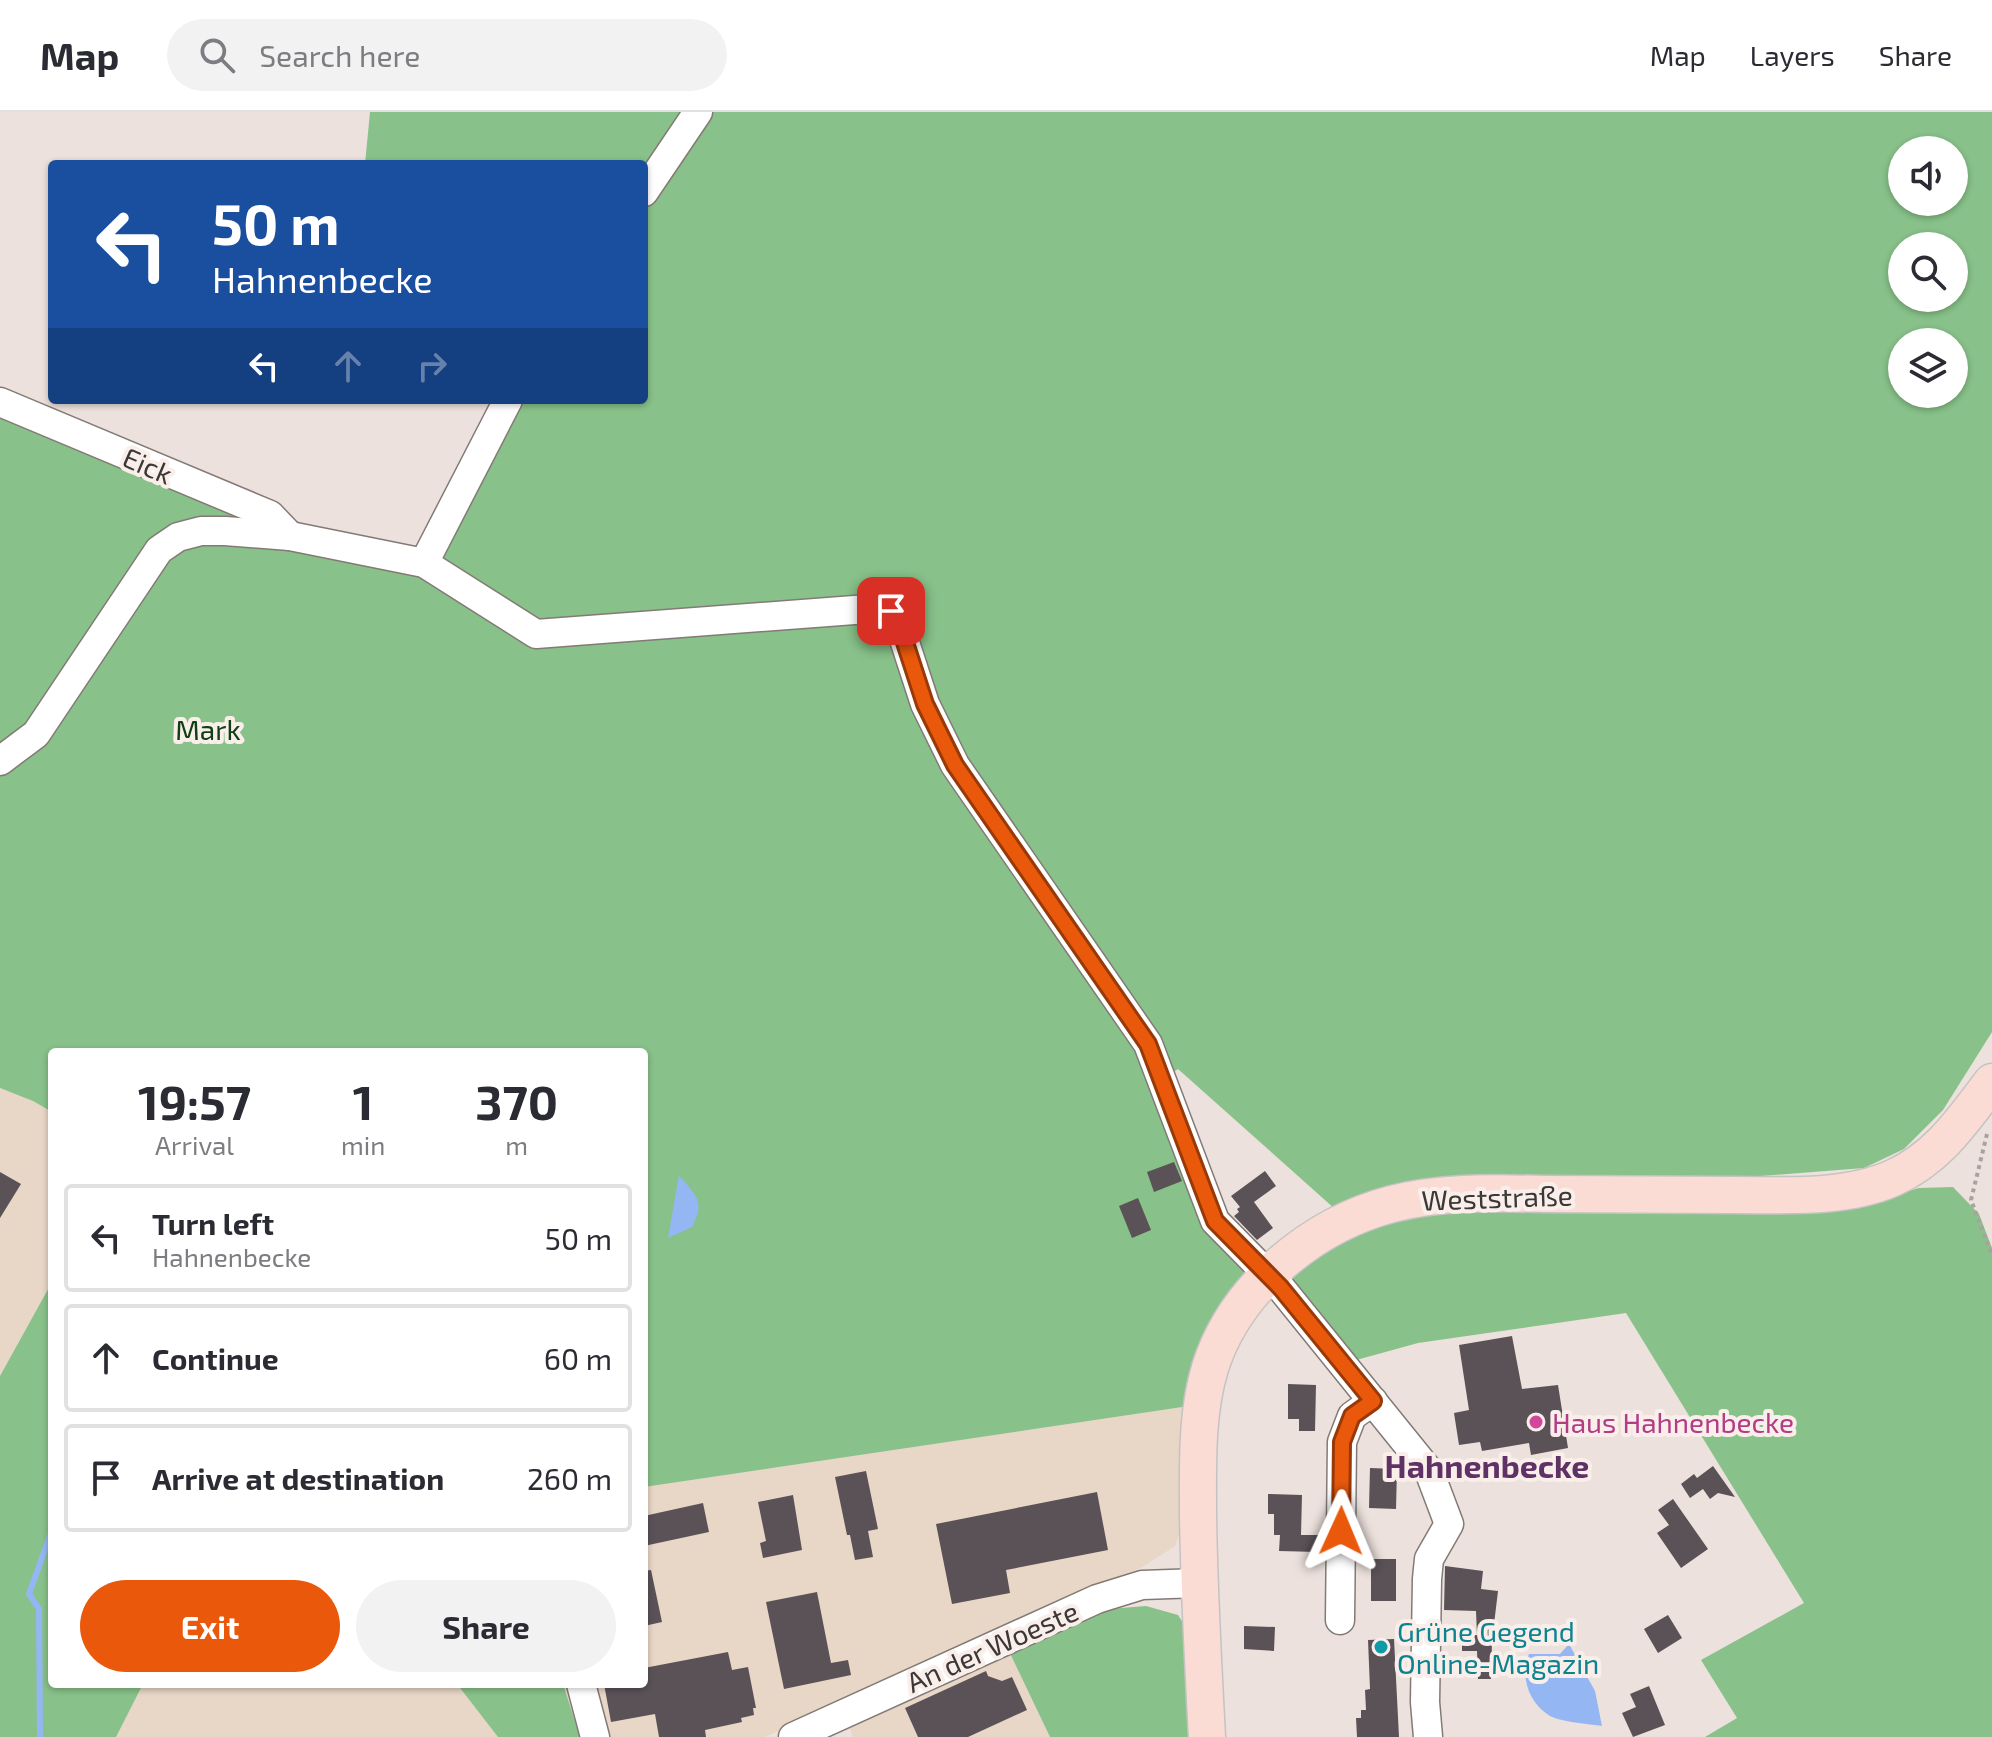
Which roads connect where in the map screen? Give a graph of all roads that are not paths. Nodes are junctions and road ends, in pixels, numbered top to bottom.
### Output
1 (698, 112) edge
2 (648, 186) edge
3 (0, 402) edge
4 (506, 404) edge
5 (290, 536) junction
6 (424, 563) junction
7 (0, 761) edge
8 (1992, 1082) edge
9 (1267, 1277) junction
10 (1373, 1401) junction
11 (1199, 1583) junction
12 (1340, 1620) dead end
13 (582, 1688) edge
14 (595, 1737) edge
15 (793, 1737) edge
16 (1207, 1737) edge
17 (1428, 1737) edge

1 - 2 street
3 - 5 street, Eick
4 - 6 street
5 - 6 street
5 - 7 street
6 - 9 street
8 - 9 main road, Weststraße
9 - 10 street
9 - 11 main road, Weststraße
10 - 12 street
10 - 17 street
11 - 15 street, An der Woeste
11 - 16 main road, Weststraße
13 - 14 street

